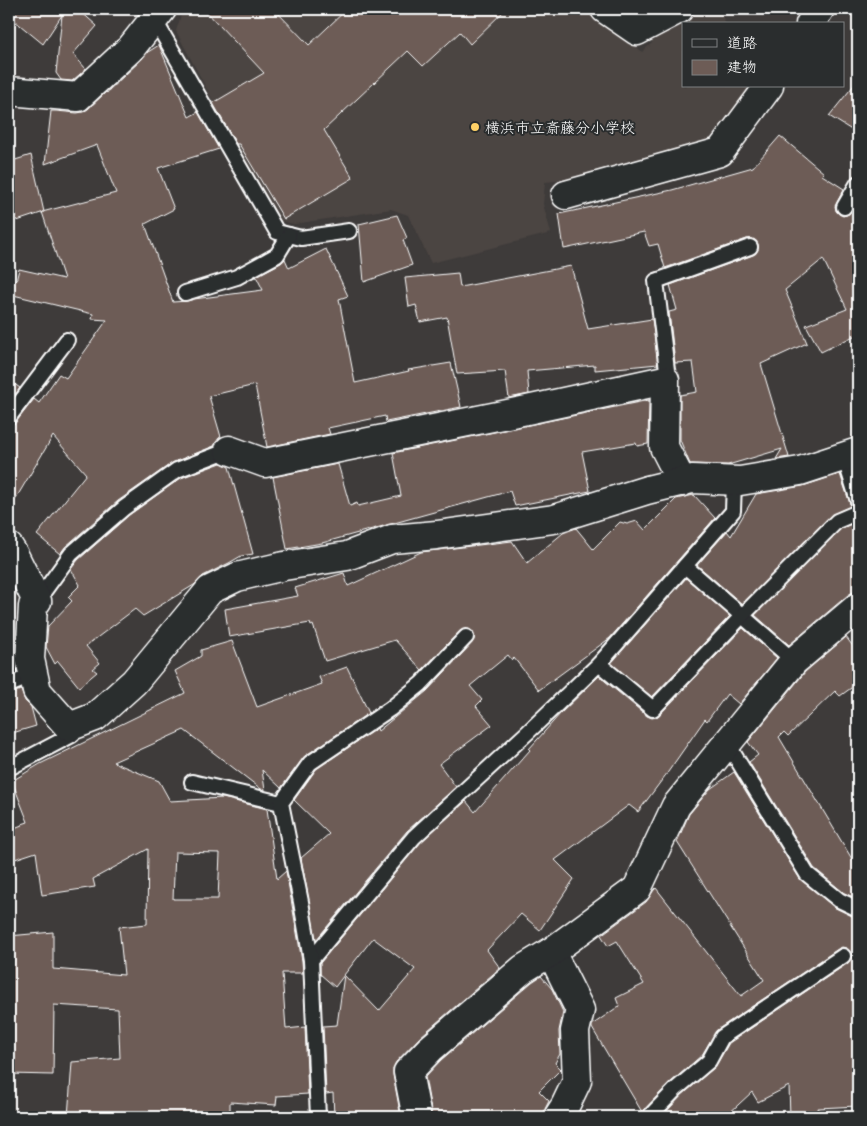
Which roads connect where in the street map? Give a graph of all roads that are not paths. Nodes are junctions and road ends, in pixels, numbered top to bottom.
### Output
1 (606, 9) edge
2 (678, 9) edge
3 (820, 9) edge
4 (158, 14) edge
5 (811, 22) edge
6 (768, 88) edge
7 (9, 91) edge
8 (858, 183) edge
9 (566, 195) dead end
10 (844, 206) dead end
11 (349, 231) dead end
12 (289, 235) junction
13 (750, 247) dead end
14 (185, 293) dead end
15 (67, 340) dead end
16 (665, 380) junction
17 (9, 417) edge
18 (230, 450) joint
19 (851, 454) edge
20 (734, 481) junction
21 (682, 482) junction
22 (858, 501) edge
23 (858, 512) edge
24 (9, 547) edge
25 (685, 566) junction
26 (37, 600) junction
27 (858, 607) edge
28 (742, 616) junction
29 (466, 637) dead end
30 (794, 661) junction
31 (599, 664) junction
32 (21, 680) edge
33 (72, 735) dead end
34 (727, 743) junction
35 (9, 768) edge
36 (192, 782) dead end
37 (281, 803) junction
38 (858, 909) edge
39 (550, 952) junction
40 (843, 956) dead end
41 (311, 960) junction
42 (416, 1112) dead end
43 (318, 1117) edge
44 (558, 1117) edge
45 (649, 1117) edge

1 - 2 street
3 - 5 street
4 - 7 street
4 - 12 lane
6 - 9 street
8 - 10 lane
11 - 12 lane
12 - 14 lane
13 - 16 lane
15 - 17 lane
16 - 18 street
16 - 21 street
18 - 26 lane
19 - 20 street
19 - 22 lane
20 - 21 street
20 - 25 lane
21 - 32 street
23 - 28 lane
24 - 26 street
25 - 28 lane
25 - 31 lane
26 - 32 street
27 - 30 street
28 - 30 lane
28 - 31 lane
29 - 37 lane
30 - 34 street
31 - 41 lane
33 - 35 lane
34 - 38 lane
34 - 39 street
36 - 37 lane
37 - 41 lane
39 - 42 street
39 - 44 street
40 - 45 lane
41 - 43 lane

